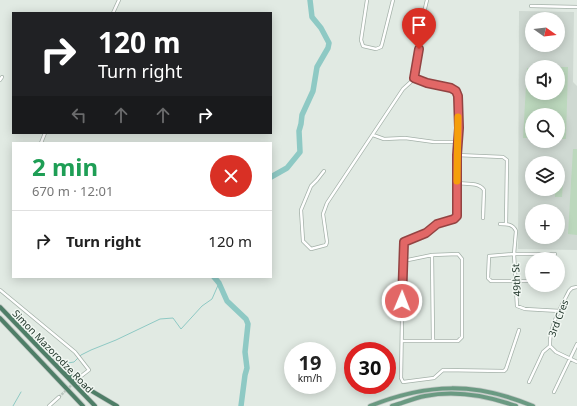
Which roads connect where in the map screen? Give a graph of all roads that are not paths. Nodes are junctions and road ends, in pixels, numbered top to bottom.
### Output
1 (119, 0) edge
2 (367, 0) edge
3 (393, 0) edge
4 (427, 0) edge
5 (531, 6) dead end
6 (577, 7) edge
7 (113, 12) edge
8 (414, 78) junction
9 (373, 135) junction
10 (459, 142) junction
11 (457, 155) junction
12 (324, 171) dead end
13 (457, 183) junction
14 (483, 218) dead end
15 (500, 224) dead end
16 (506, 224) junction
17 (514, 254) junction
18 (525, 254) edge
19 (432, 255) junction
20 (403, 260) junction
21 (516, 282) junction
22 (525, 282) edge
23 (577, 287) edge
24 (0, 290) edge
25 (0, 307) edge
26 (560, 311) junction
27 (0, 318) edge
28 (520, 330) dead end
29 (402, 341) junction
30 (433, 341) junction
31 (577, 344) edge
32 (550, 346) junction
33 (570, 359) junction
34 (577, 362) edge
35 (55, 364) junction
36 (80, 377) tunnel mouth
37 (529, 382) dead end
38 (554, 392) dead end
39 (59, 397) tunnel mouth
40 (49, 406) edge
41 (83, 406) edge
42 (96, 406) edge
43 (117, 406) edge
44 (370, 406) edge
45 (392, 406) edge
46 (516, 406) edge
47 (533, 406) edge

1 - 7 street
2 - 3 street
4 - 8 street
5 - 6 street
8 - 9 street
8 - 10 street
9 - 10 street
9 - 12 street
10 - 11 street
11 - 13 street
11 - 16 street
13 - 14 street
13 - 20 street
15 - 16 street
16 - 17 street, 49th St
17 - 18 street
17 - 21 street, 49th St
17 - 21 street
19 - 20 street
19 - 30 street
19 - 30 street
20 - 29 street
21 - 22 street
21 - 26 street, 49th St
23 - 26 street, 3rd Cres
24 - 36 street
25 - 35 highway, Simon Mazorodze Road
26 - 32 street, 3rd Cres
27 - 41 highway, Simon Mazorodze Road
28 - 29 street
29 - 30 street
31 - 33 street
32 - 33 street, 3rd Cres
32 - 37 street
33 - 34 street, 3rd Cres
33 - 38 street
35 - 42 highway, Simon Mazorodze Road
35 - 43 highway
39 - 40 street
44 - 47 main road
45 - 46 main road

